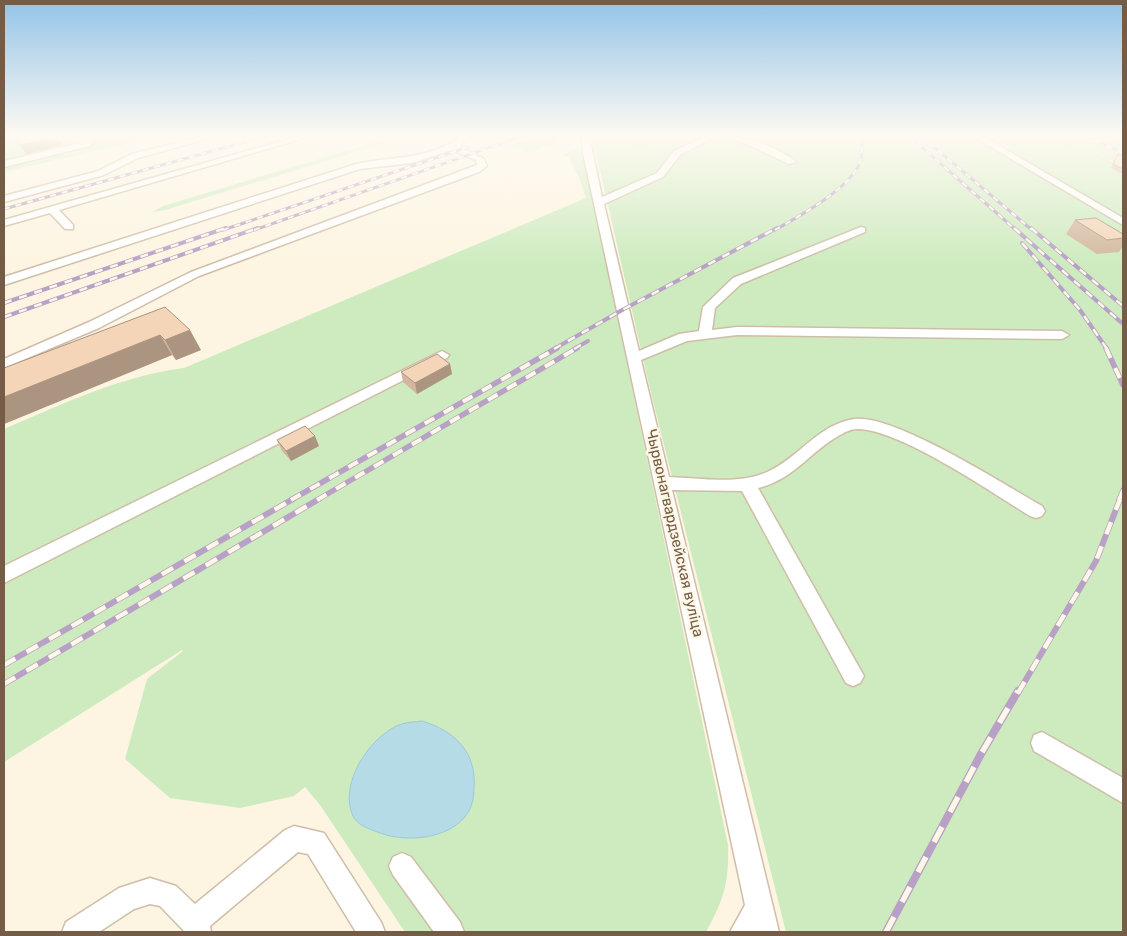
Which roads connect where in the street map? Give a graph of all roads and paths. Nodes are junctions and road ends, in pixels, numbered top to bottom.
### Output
1 (80, 179) edge
2 (158, 179) edge
3 (320, 179) edge
4 (454, 179) edge
5 (594, 179) edge
6 (654, 179) edge
7 (1049, 179) edge
8 (4, 199) edge
9 (599, 202) junction
10 (52, 209) junction
11 (1123, 222) edge
12 (4, 223) edge
13 (69, 227) dead end
14 (861, 230) dead end
15 (4, 281) edge
16 (705, 333) junction
17 (1062, 335) dead end
18 (442, 355) edge
19 (633, 358) junction
20 (4, 364) edge
21 (664, 483) junction
22 (747, 484) junction
23 (1036, 511) dead end
24 (4, 575) edge
25 (853, 676) dead end
26 (1042, 743) dead end
27 (1123, 791) edge
28 (402, 866) dead end
29 (762, 920) edge
30 (197, 927) edge
31 (76, 932) edge
32 (371, 932) edge
33 (450, 932) edge
34 (744, 932) edge

1 - 8 street
2 - 10 street
3 - 15 street
4 - 20 street
5 - 9 street, Чырвонагвардзейская вуліца
6 - 9 street
7 - 11 street
9 - 19 street, Чырвонагвардзейская вуліца
10 - 12 street
10 - 13 street
14 - 16 street
16 - 17 street
16 - 19 street
18 - 24 street
19 - 21 street, Чырвонагвардзейская вуліца
21 - 22 street
21 - 29 street, Чырвонагвардзейская вуліца
22 - 23 street
22 - 25 street
26 - 27 street
28 - 33 street
29 - 34 street
30 - 31 street
30 - 32 street

